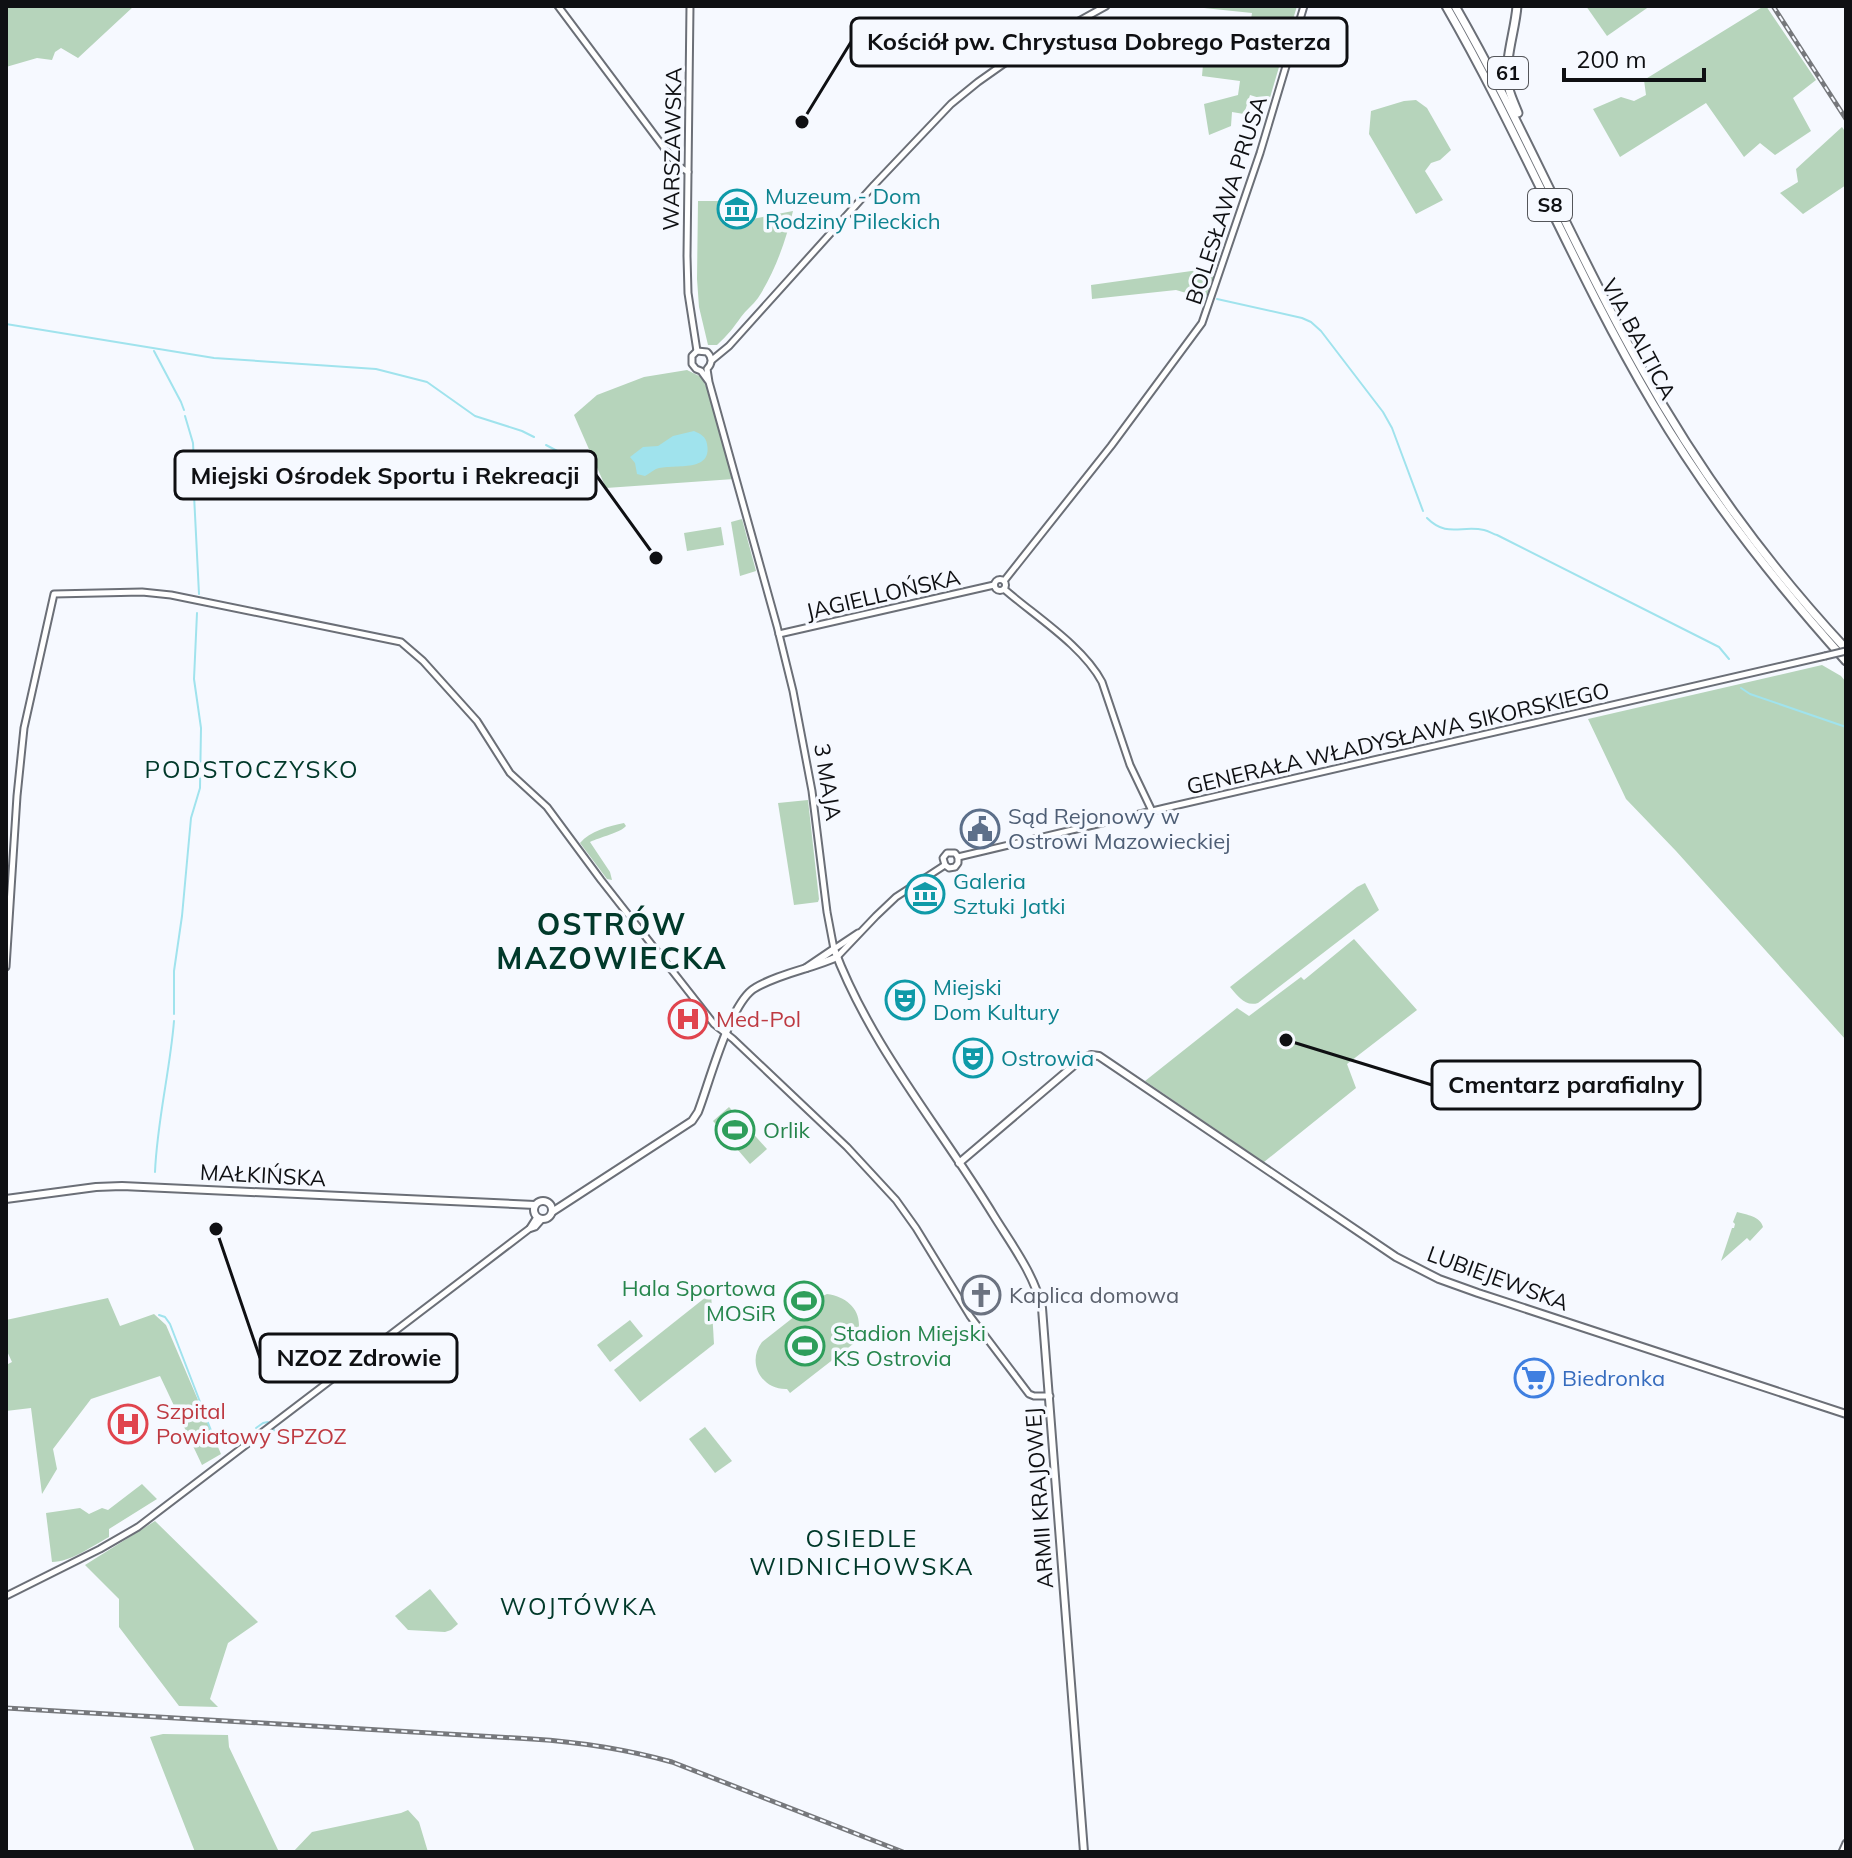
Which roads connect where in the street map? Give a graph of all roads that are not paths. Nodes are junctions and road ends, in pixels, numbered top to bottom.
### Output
1 (558, 6) edge
2 (690, 6) edge
3 (1106, 6) edge
4 (1304, 6) edge
5 (1446, 6) edge
6 (1455, 6) edge
7 (1517, 6) edge
8 (1526, 137) junction
9 (688, 172) junction
10 (699, 351) junction
11 (711, 358) junction
12 (704, 370) junction
13 (1004, 581) junction
14 (994, 585) junction
15 (1004, 589) junction
16 (779, 634) junction
17 (1846, 650) edge
18 (1846, 661) edge
19 (1152, 811) junction
20 (958, 857) junction
21 (945, 865) junction
22 (830, 932) junction
23 (858, 933) junction
24 (848, 940) junction
25 (834, 949) junction
26 (837, 957) junction
27 (6, 967) edge
28 (806, 968) junction
29 (727, 1034) junction
30 (959, 1163) junction
31 (6, 1199) edge
32 (551, 1208) junction
33 (537, 1213) junction
34 (1050, 1396) junction
35 (1846, 1414) edge
36 (6, 1596) edge
37 (1846, 1843) edge
38 (1084, 1852) edge
39 (1842, 1852) edge

1 - 9 street
2 - 9 street, WARSZAWSKA
3 - 11 street
4 - 13 street, BOLESŁAWA PRUSA
5 - 18 highway, VIA BALTICA / S8
6 - 8 highway, VIA BALTICA / S8
7 - 8 highway, 61
8 - 17 highway, VIA BALTICA / S8
9 - 10 street, WARSZAWSKA
10 - 11 street
10 - 12 street
11 - 12 street
12 - 16 street, 3 MAJA
13 - 14 street
13 - 15 street
14 - 15 street
14 - 16 street, JAGIELLOŃSKA
15 - 19 street
16 - 22 street, 3 MAJA
17 - 19 street, GENERAŁA WŁADYSŁAWA SIKORSKIEGO, bridge
19 - 20 street, GENERAŁA WŁADYSŁAWA SIKORSKIEGO
20 - 21 street
20 - 21 street
21 - 23 street
22 - 24 street
22 - 25 street, 3 MAJA
23 - 24 street
23 - 26 street
24 - 25 street
25 - 26 main road, 3 MAJA
25 - 28 main road
26 - 28 main road
26 - 30 main road, 3 MAJA
27 - 29 street
28 - 29 main road
29 - 32 main road
29 - 34 street
30 - 34 main road, ARMII KRAJOWEJ
30 - 35 main road, LUBIEJEWSKA
31 - 33 main road, MAŁKIŃSKA
32 - 33 main road
32 - 33 main road, MAŁKIŃSKA
33 - 36 street
34 - 38 main road, ARMII KRAJOWEJ
37 - 39 street

